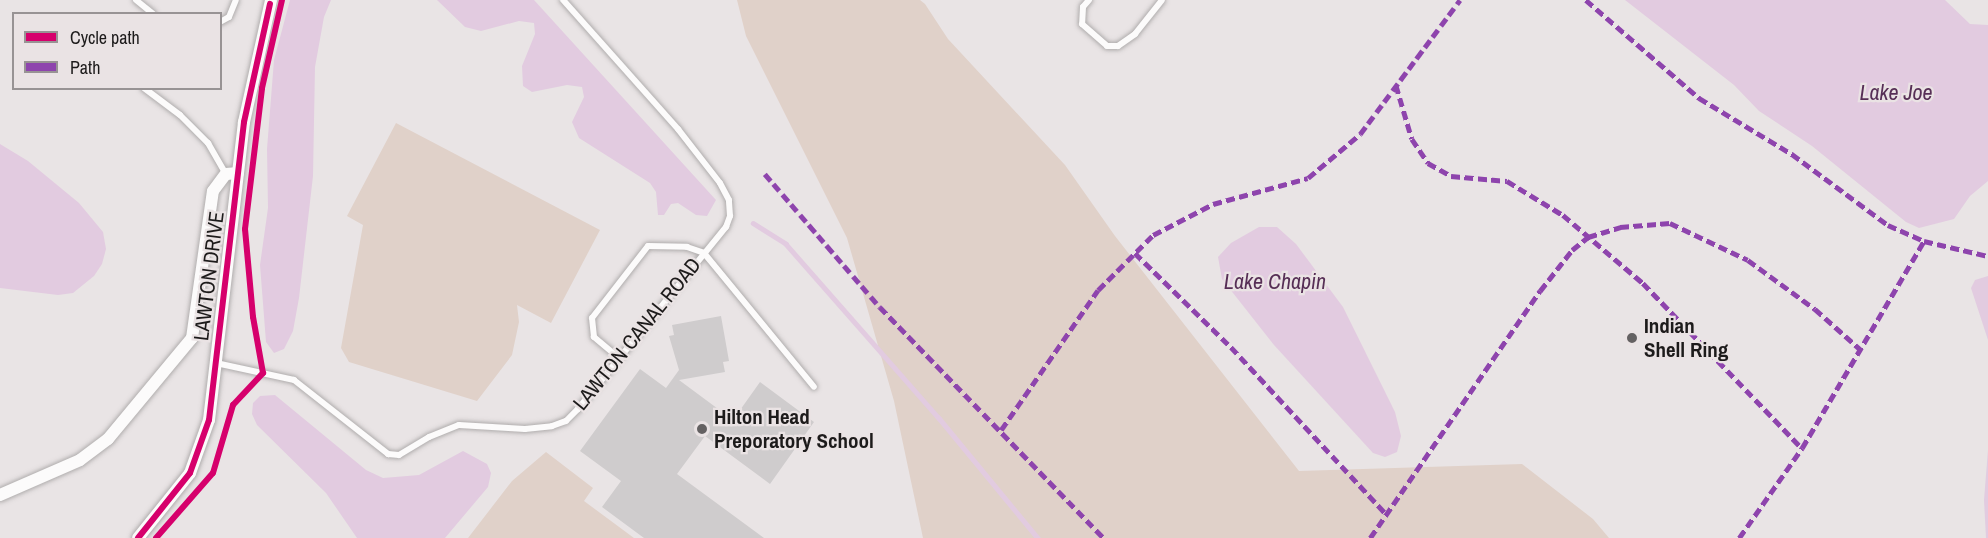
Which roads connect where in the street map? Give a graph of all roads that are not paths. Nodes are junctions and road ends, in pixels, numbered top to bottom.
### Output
1 (136, 0) edge
2 (236, 0) edge
3 (271, 0) edge
4 (563, 0) edge
5 (1089, 0) edge
6 (1162, 0) edge
7 (151, 12) edge
8 (222, 21) edge
9 (147, 90) edge
10 (232, 174) junction
11 (704, 253) junction
12 (619, 358) junction
13 (216, 363) junction
14 (814, 387) dead end
15 (0, 495) edge
16 (138, 538) edge

1 - 7 lane
2 - 8 lane
3 - 10 street, LAWTON DRIVE
4 - 11 lane, LAWTON CANAL ROAD
5 - 6 lane
9 - 10 lane
10 - 13 street, LAWTON DRIVE
10 - 15 street
11 - 12 lane, LAWTON CANAL ROAD
11 - 12 lane
11 - 14 lane
12 - 13 lane, LAWTON CANAL ROAD
13 - 16 street, LAWTON DRIVE

